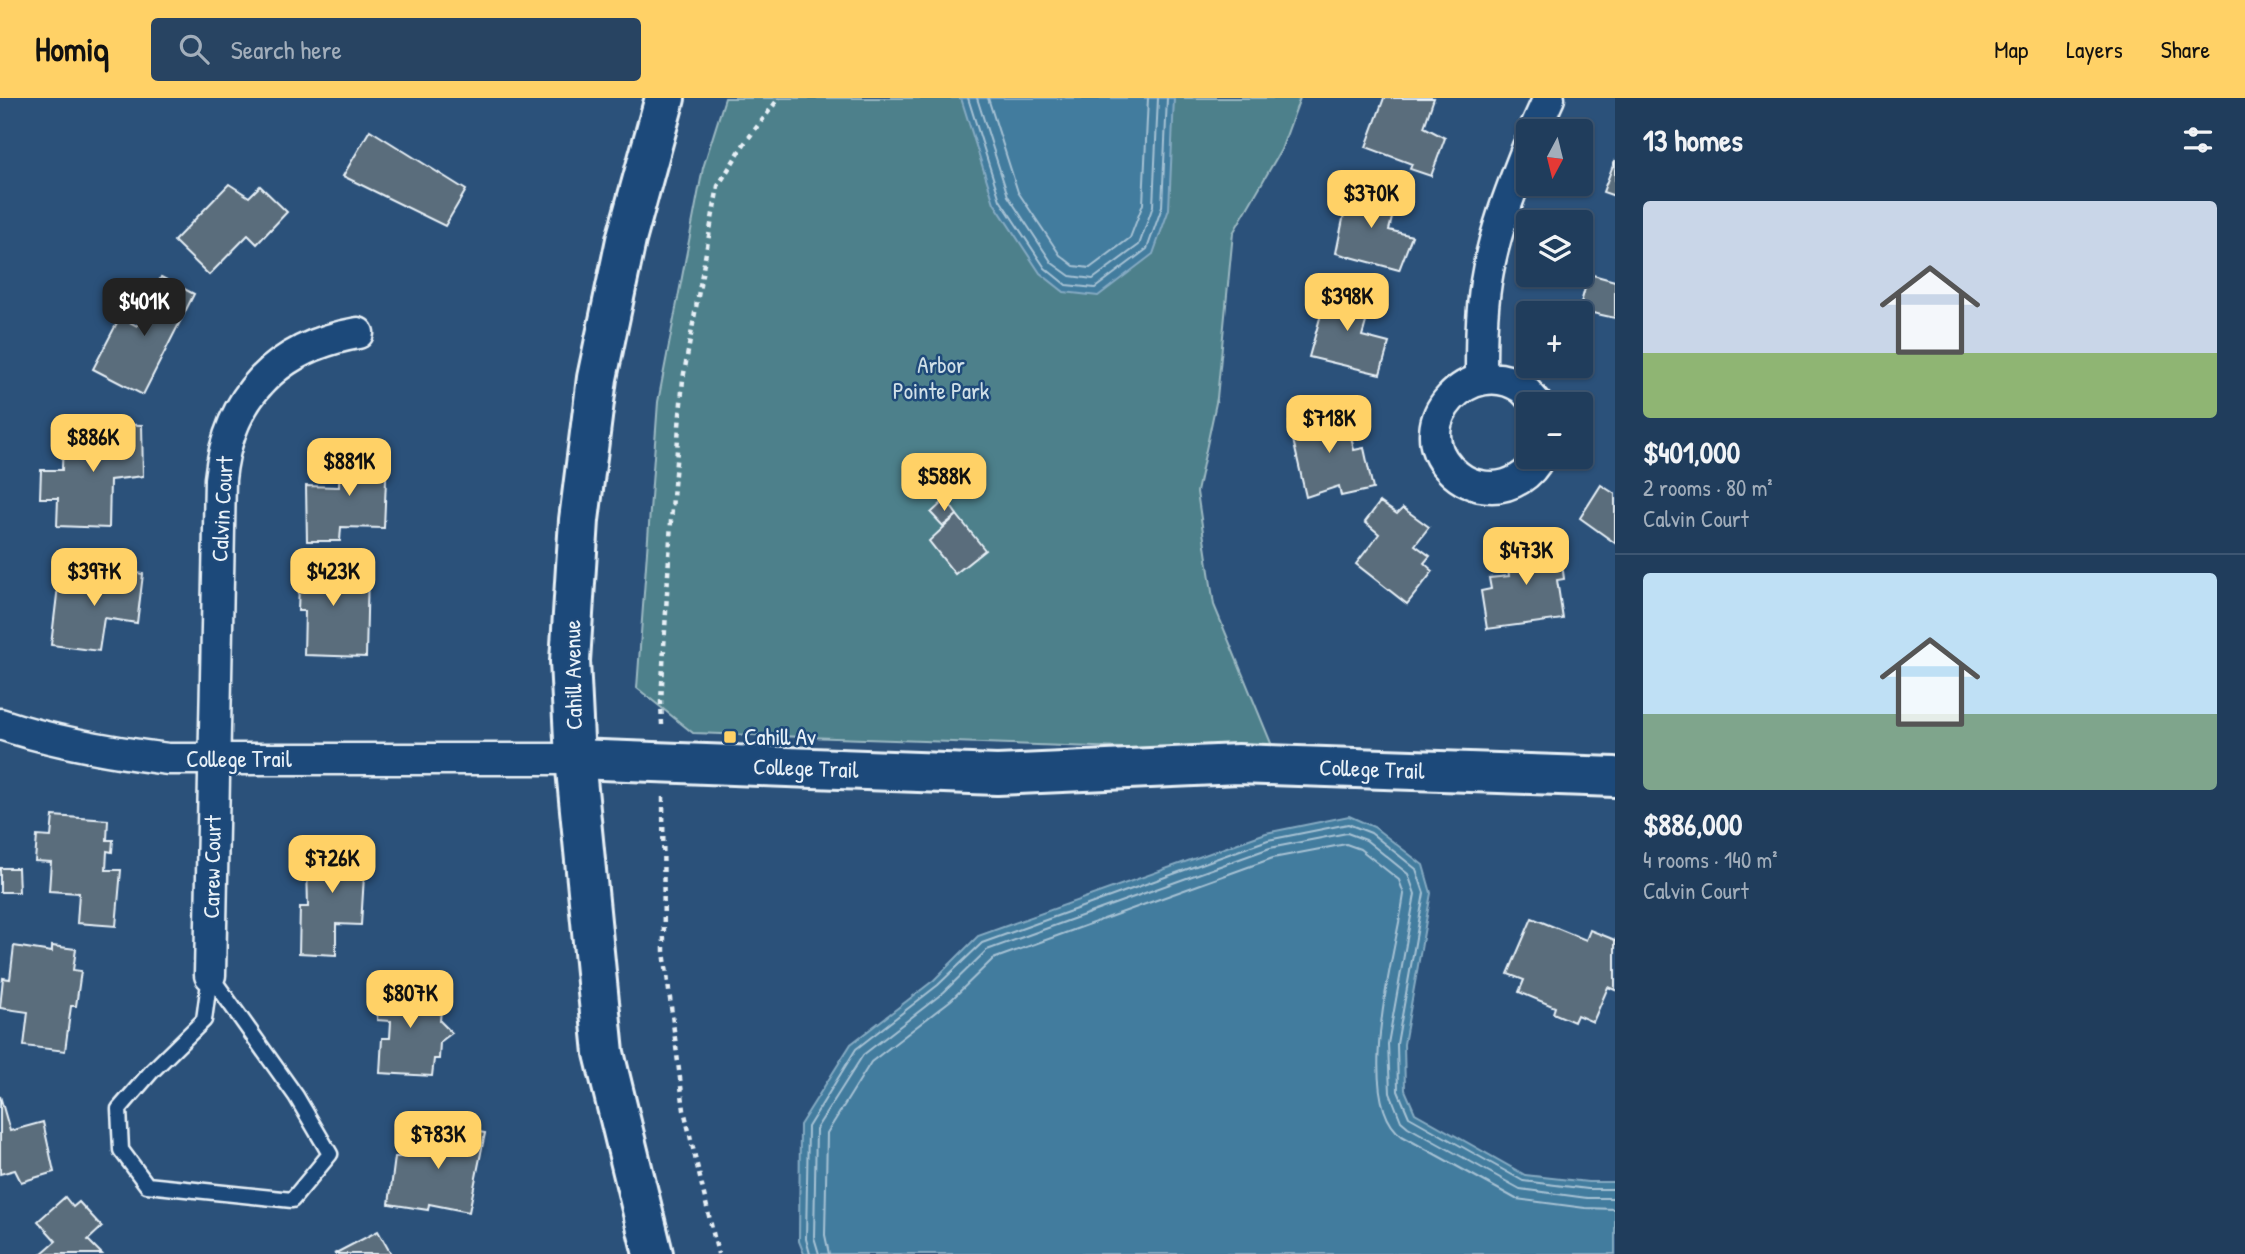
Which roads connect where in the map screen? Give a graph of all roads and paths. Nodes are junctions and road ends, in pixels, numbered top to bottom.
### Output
1 (665, 98) edge
2 (779, 98) edge
3 (1549, 98) edge
4 (1539, 119) edge
5 (1516, 181) edge
6 (358, 333) dead end
7 (1481, 379) junction
8 (1526, 392) edge
9 (1531, 469) edge
10 (0, 724) edge
11 (214, 759) junction
12 (575, 759) junction
13 (663, 763) junction
14 (1615, 777) edge
15 (210, 975) junction
16 (653, 1254) edge
17 (718, 1254) edge

1 - 12 street, Cahill Avenue
2 - 13 path
3 - 4 street
5 - 7 street
6 - 11 street, Calvin Court
7 - 8 street
7 - 9 street
10 - 11 street, College Trail
11 - 12 street, College Trail
11 - 15 street, Carew Court
12 - 13 street, College Trail
12 - 16 street, Cahill Avenue
13 - 14 street, College Trail
13 - 17 path
15 - 15 lane

